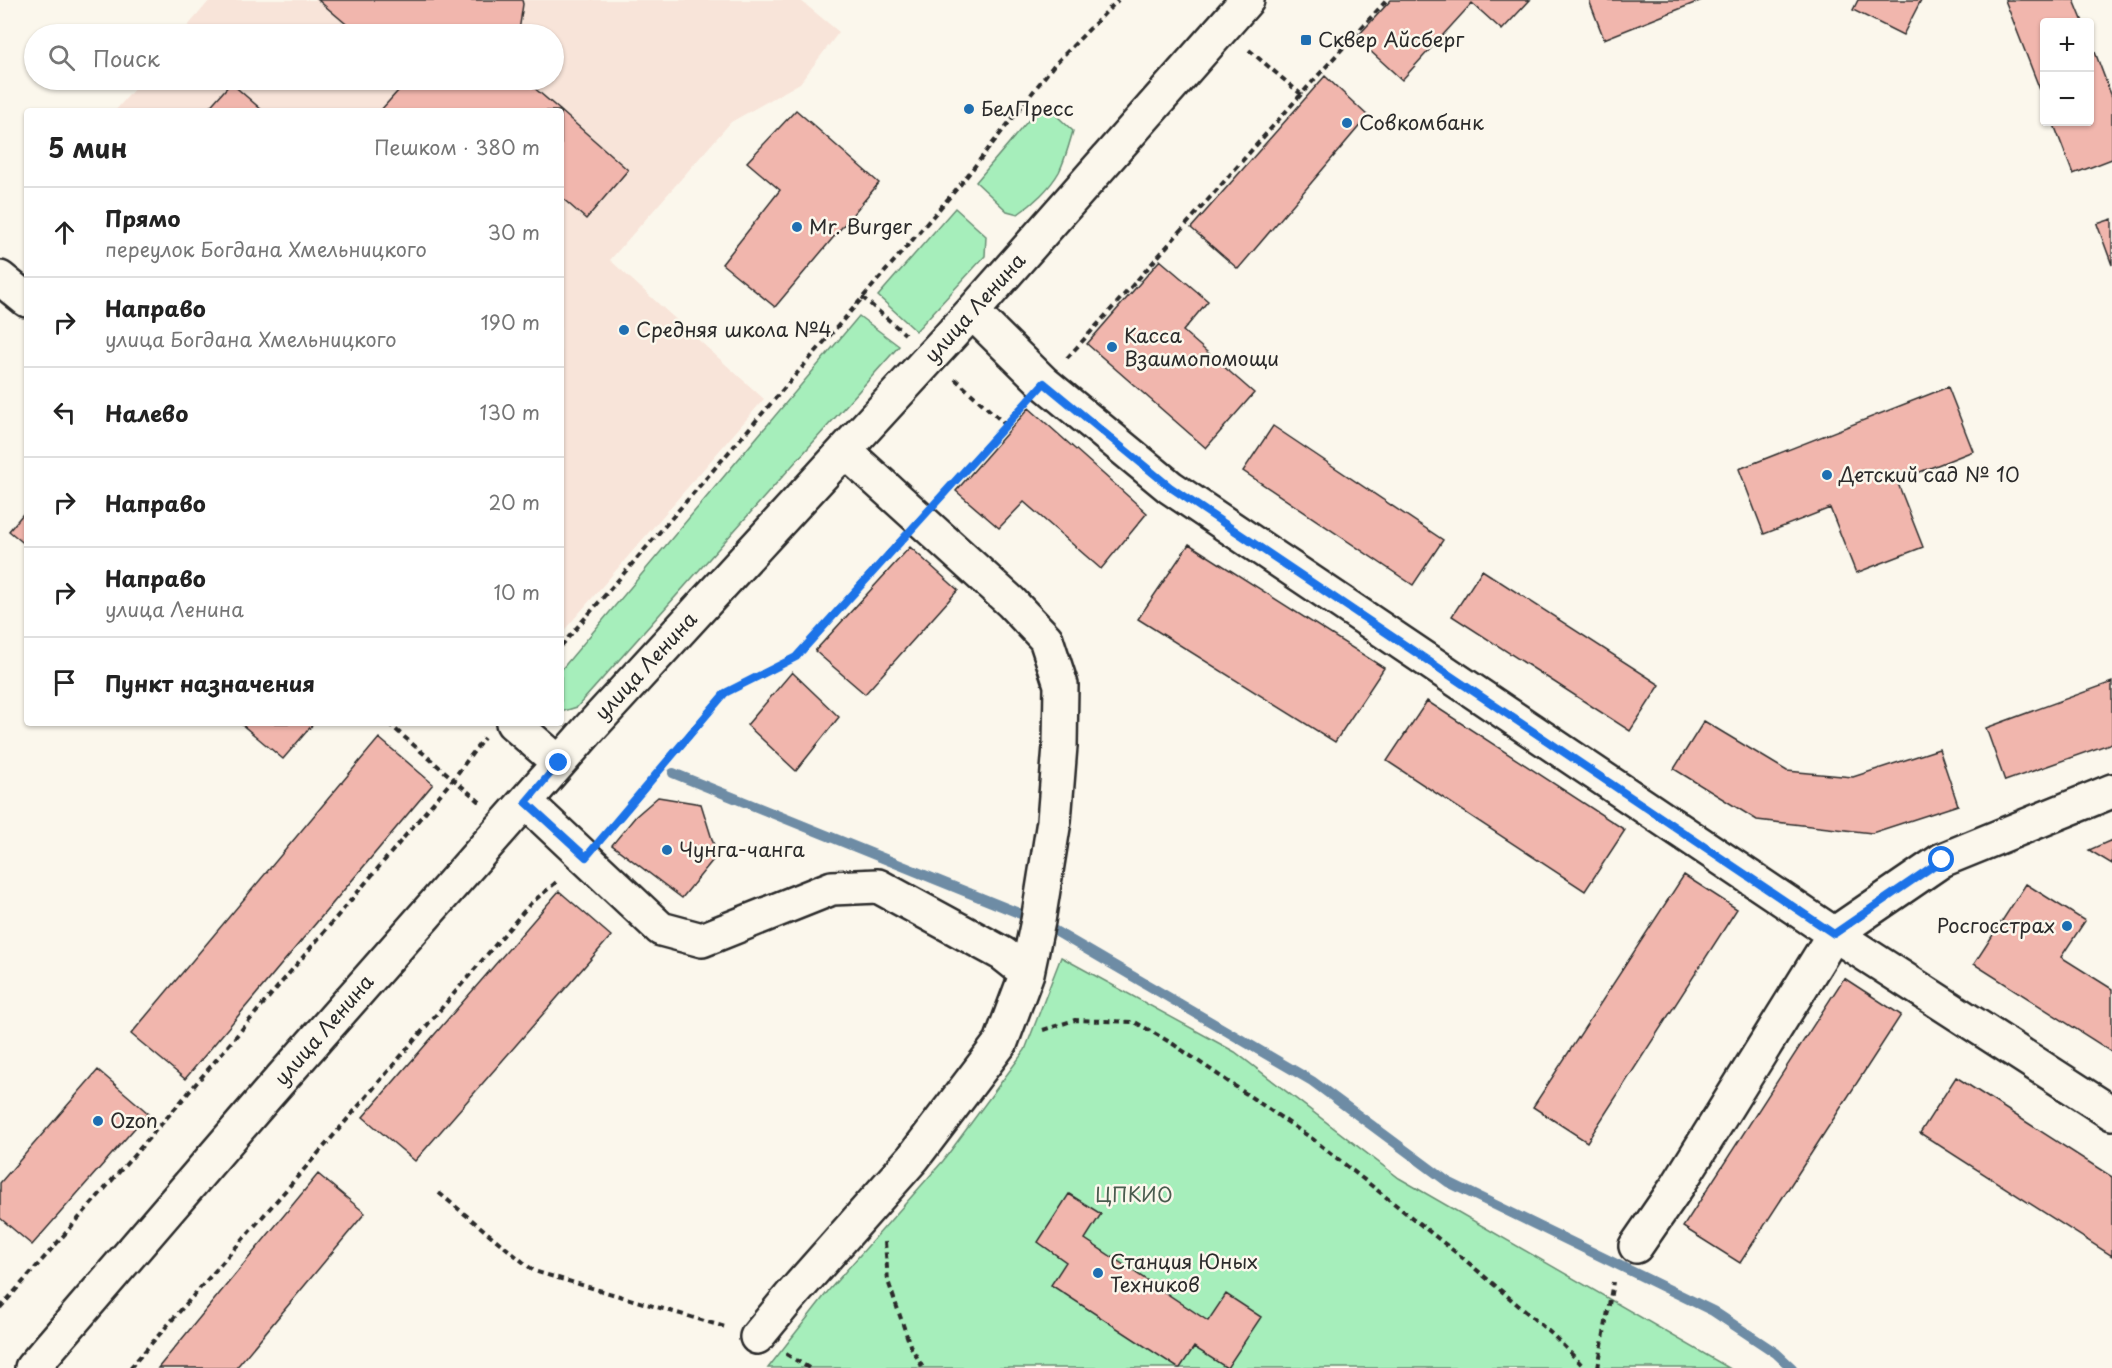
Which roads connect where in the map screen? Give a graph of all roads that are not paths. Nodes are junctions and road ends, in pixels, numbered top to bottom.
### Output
1 (1247, 0) edge
2 (0, 278) edge
3 (24, 298) edge
4 (972, 312) junction
5 (844, 451) junction
6 (501, 728) edge
7 (559, 763) junction
8 (2112, 791) edge
9 (516, 813) junction
10 (1834, 934) junction
11 (1027, 973) junction
12 (2112, 1113) edge
13 (1636, 1246) dead end
14 (757, 1336) road end
15 (32, 1368) edge

1 - 4 street, улица Ленина
2 - 3 street
4 - 5 street, улица Ленина
4 - 10 street
5 - 7 street, улица Ленина
5 - 11 street
6 - 7 street
7 - 9 street, улица Ленина
8 - 10 street
9 - 11 street
9 - 15 street, улица Ленина
10 - 12 street
10 - 13 street
11 - 14 street

